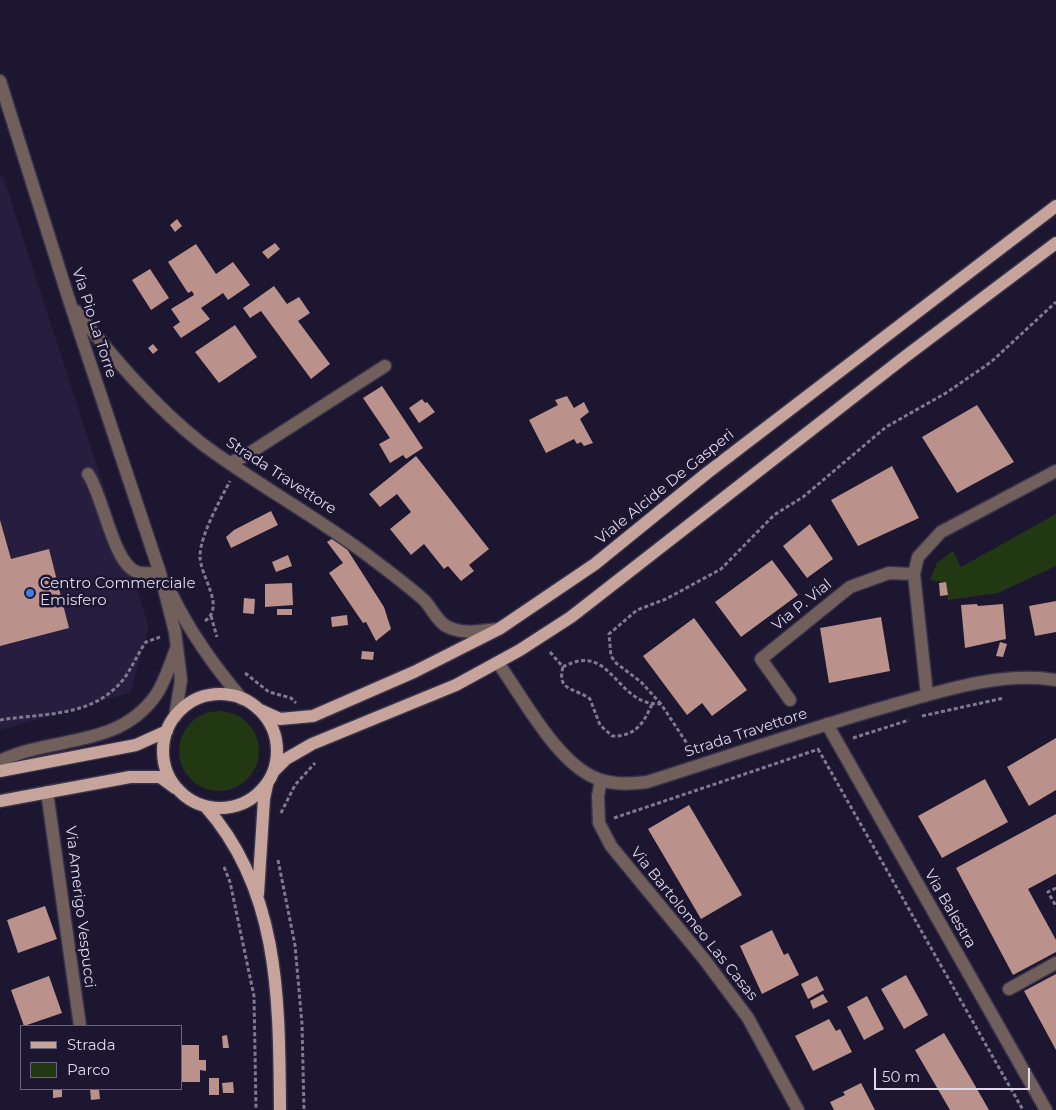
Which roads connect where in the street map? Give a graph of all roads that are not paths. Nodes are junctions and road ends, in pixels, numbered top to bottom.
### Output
1 (0, 81) edge
2 (1056, 206) edge
3 (1056, 243) edge
4 (70, 303) junction
5 (385, 366) dead end
6 (232, 468) junction
7 (1056, 471) edge
8 (88, 474) dead end
9 (160, 573) junction
10 (914, 574) junction
11 (499, 629) junction
12 (177, 647) junction
13 (498, 663) junction
14 (1056, 680) edge
15 (927, 695) junction
16 (242, 699) junction
17 (790, 700) dead end
18 (258, 709) junction
19 (175, 717) junction
20 (827, 724) junction
21 (167, 731) junction
22 (0, 761) edge
23 (0, 770) edge
24 (270, 777) junction
25 (601, 780) junction
26 (180, 791) junction
27 (48, 792) junction
28 (0, 801) edge
29 (205, 806) junction
30 (258, 897) junction
31 (1056, 963) edge
32 (1009, 989) dead end
33 (80, 1025) edge
34 (280, 1110) edge
35 (798, 1110) edge
36 (1046, 1110) edge

1 - 4 street, Via Pio La Torre
2 - 11 main road, Viale Alcide De Gasperi
3 - 13 main road, Viale Alcide De Gasperi
4 - 6 street, Strada Travettore
4 - 9 street, Via Pio La Torre
5 - 6 street
6 - 11 street, Strada Travettore
7 - 10 street
8 - 9 street
9 - 12 street, Via Pio La Torre
9 - 16 street, Via Pio La Torre
10 - 15 street
10 - 17 street, Via P. Vial
11 - 18 main road, Viale Alcide De Gasperi
12 - 19 street, Via Pio La Torre
12 - 22 street
13 - 24 main road, Viale Alcide De Gasperi
13 - 25 street, Strada Travettore
14 - 15 street, Strada Travettore
15 - 20 street, Strada Travettore
16 - 18 main road, Viale Alcide De Gasperi
16 - 19 main road, Viale Alcide De Gasperi
18 - 24 main road, Viale Alcide De Gasperi
19 - 21 main road, Viale Alcide De Gasperi
20 - 25 street, Strada Travettore
20 - 36 street, Via Balestra
21 - 23 main road
21 - 26 main road, Viale Alcide De Gasperi
24 - 29 main road, Viale Alcide De Gasperi
24 - 30 main road
25 - 35 street, Via Bartolomeo Las Casas
26 - 27 main road, Viale Alcide De Gasperi
26 - 29 main road, Viale Alcide De Gasperi
27 - 28 main road, Viale Alcide De Gasperi
27 - 33 street, Via Amerigo Vespucci
29 - 30 main road
30 - 34 main road
31 - 32 street

